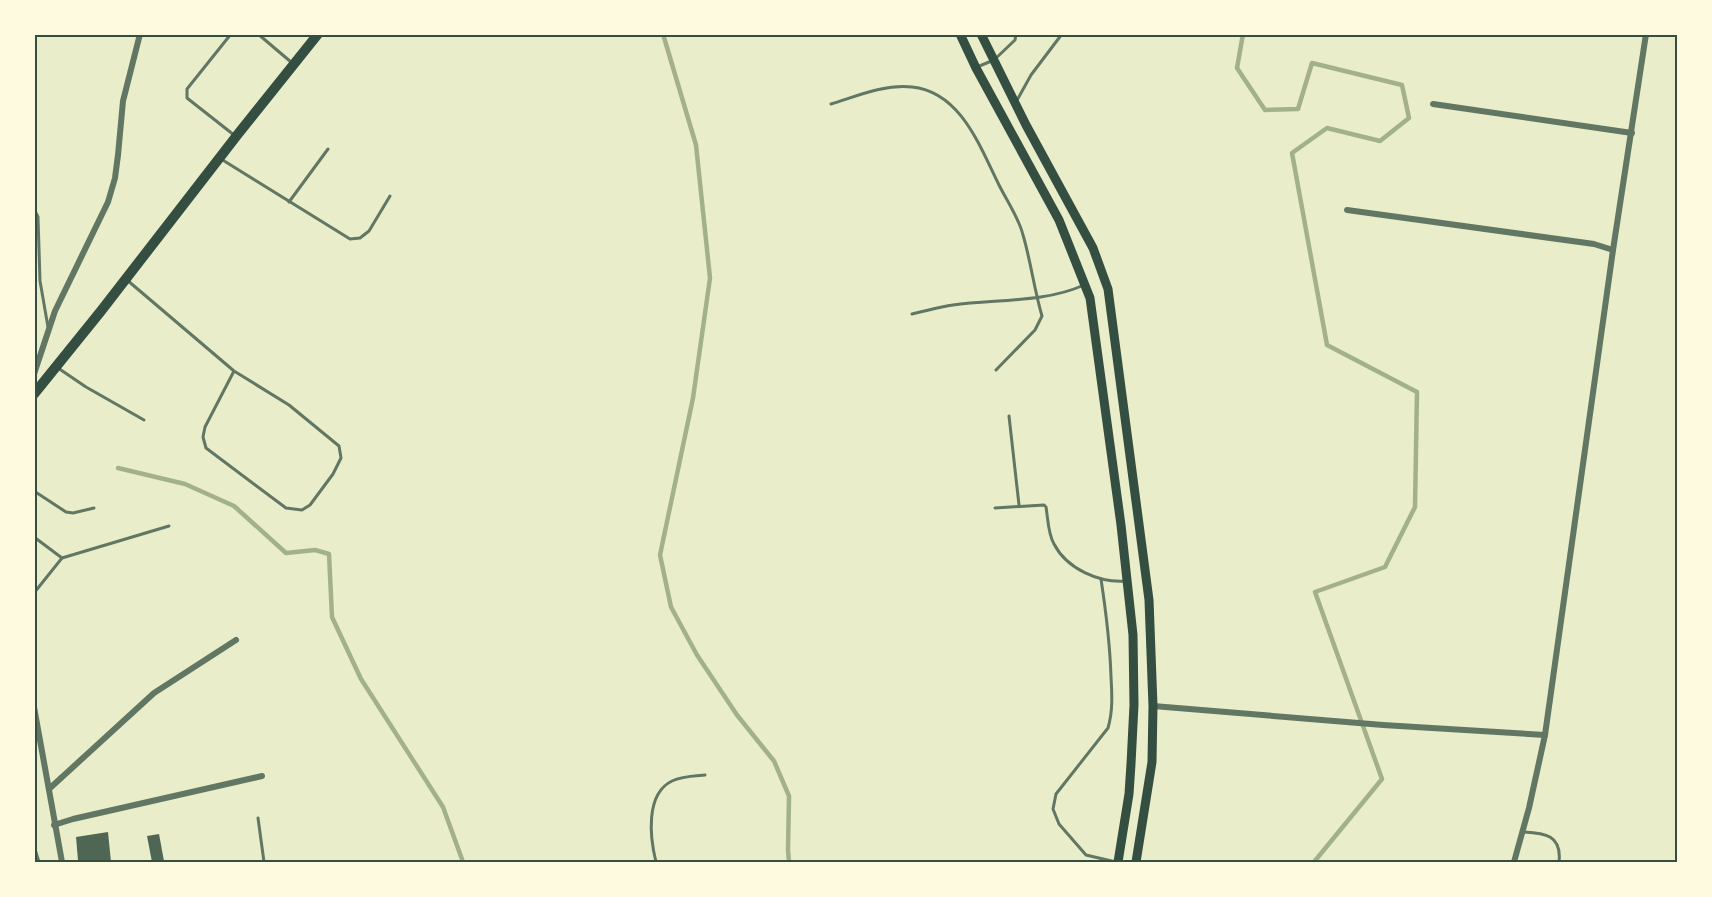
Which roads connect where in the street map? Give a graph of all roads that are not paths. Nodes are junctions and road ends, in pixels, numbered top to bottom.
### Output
1 (140, 34) edge
2 (231, 34) edge
3 (258, 34) edge
4 (318, 34) edge
5 (960, 34) edge
6 (981, 34) edge
7 (1016, 34) edge
8 (1062, 34) edge
9 (1646, 34) edge
10 (994, 60) junction
11 (295, 65) junction
12 (976, 68) junction
13 (831, 104) dead end
14 (1015, 104) junction
15 (1433, 104) dead end
16 (1632, 133) junction
17 (236, 136) junction
18 (328, 149) dead end
19 (220, 158) junction
20 (390, 196) dead end
21 (289, 202) junction
22 (34, 209) edge
23 (1347, 210) dead end
24 (1613, 250) junction
25 (126, 279) junction
26 (1085, 284) junction
27 (1036, 297) junction
28 (912, 314) dead end
29 (48, 329) junction
30 (56, 367) junction
31 (996, 370) dead end
32 (234, 371) junction
33 (34, 374) edge
34 (34, 394) edge
35 (1009, 416) dead end
36 (144, 420) dead end
37 (34, 491) edge
38 (1019, 505) junction
39 (94, 508) dead end
40 (995, 508) dead end
41 (169, 526) dead end
42 (34, 537) edge
43 (62, 558) junction
44 (1101, 579) junction
45 (1146, 579) junction
46 (1128, 581) junction
47 (34, 593) edge
48 (236, 640) dead end
49 (1153, 706) junction
50 (34, 707) edge
51 (1545, 735) junction
52 (705, 775) dead end
53 (262, 776) dead end
54 (49, 789) junction
55 (258, 818) dead end
56 (54, 825) junction
57 (1523, 832) junction
58 (34, 846) edge
59 (39, 862) edge
60 (62, 862) edge
61 (264, 862) edge
62 (656, 862) edge
63 (1118, 862) edge
64 (1136, 862) edge
65 (1514, 862) edge
66 (1559, 862) edge

1 - 29 street
2 - 17 lane
3 - 11 lane
4 - 11 highway
5 - 12 main road
6 - 10 main road
7 - 10 lane
8 - 14 lane
9 - 16 street
10 - 12 lane
10 - 14 main road
11 - 17 highway
12 - 26 main road
13 - 27 lane
14 - 45 main road
15 - 16 street
16 - 24 street
17 - 19 highway
18 - 21 lane
19 - 21 lane
19 - 25 highway
20 - 21 lane
22 - 29 lane
23 - 24 street
24 - 51 street
25 - 30 highway
25 - 32 lane
26 - 27 lane
26 - 46 main road
27 - 28 lane
27 - 31 lane
29 - 33 street
30 - 34 highway
30 - 36 lane
32 - 32 lane
35 - 38 lane
37 - 39 lane
38 - 40 lane
38 - 44 lane
41 - 43 lane
42 - 43 lane
43 - 47 lane
44 - 46 lane
44 - 63 lane
45 - 46 main road
45 - 49 main road
46 - 63 main road
48 - 54 street
49 - 51 street
49 - 64 main road
50 - 54 street
51 - 57 street
52 - 62 lane
53 - 56 street
54 - 56 street
55 - 61 lane
56 - 60 street
57 - 65 street
57 - 66 lane
58 - 59 lane

